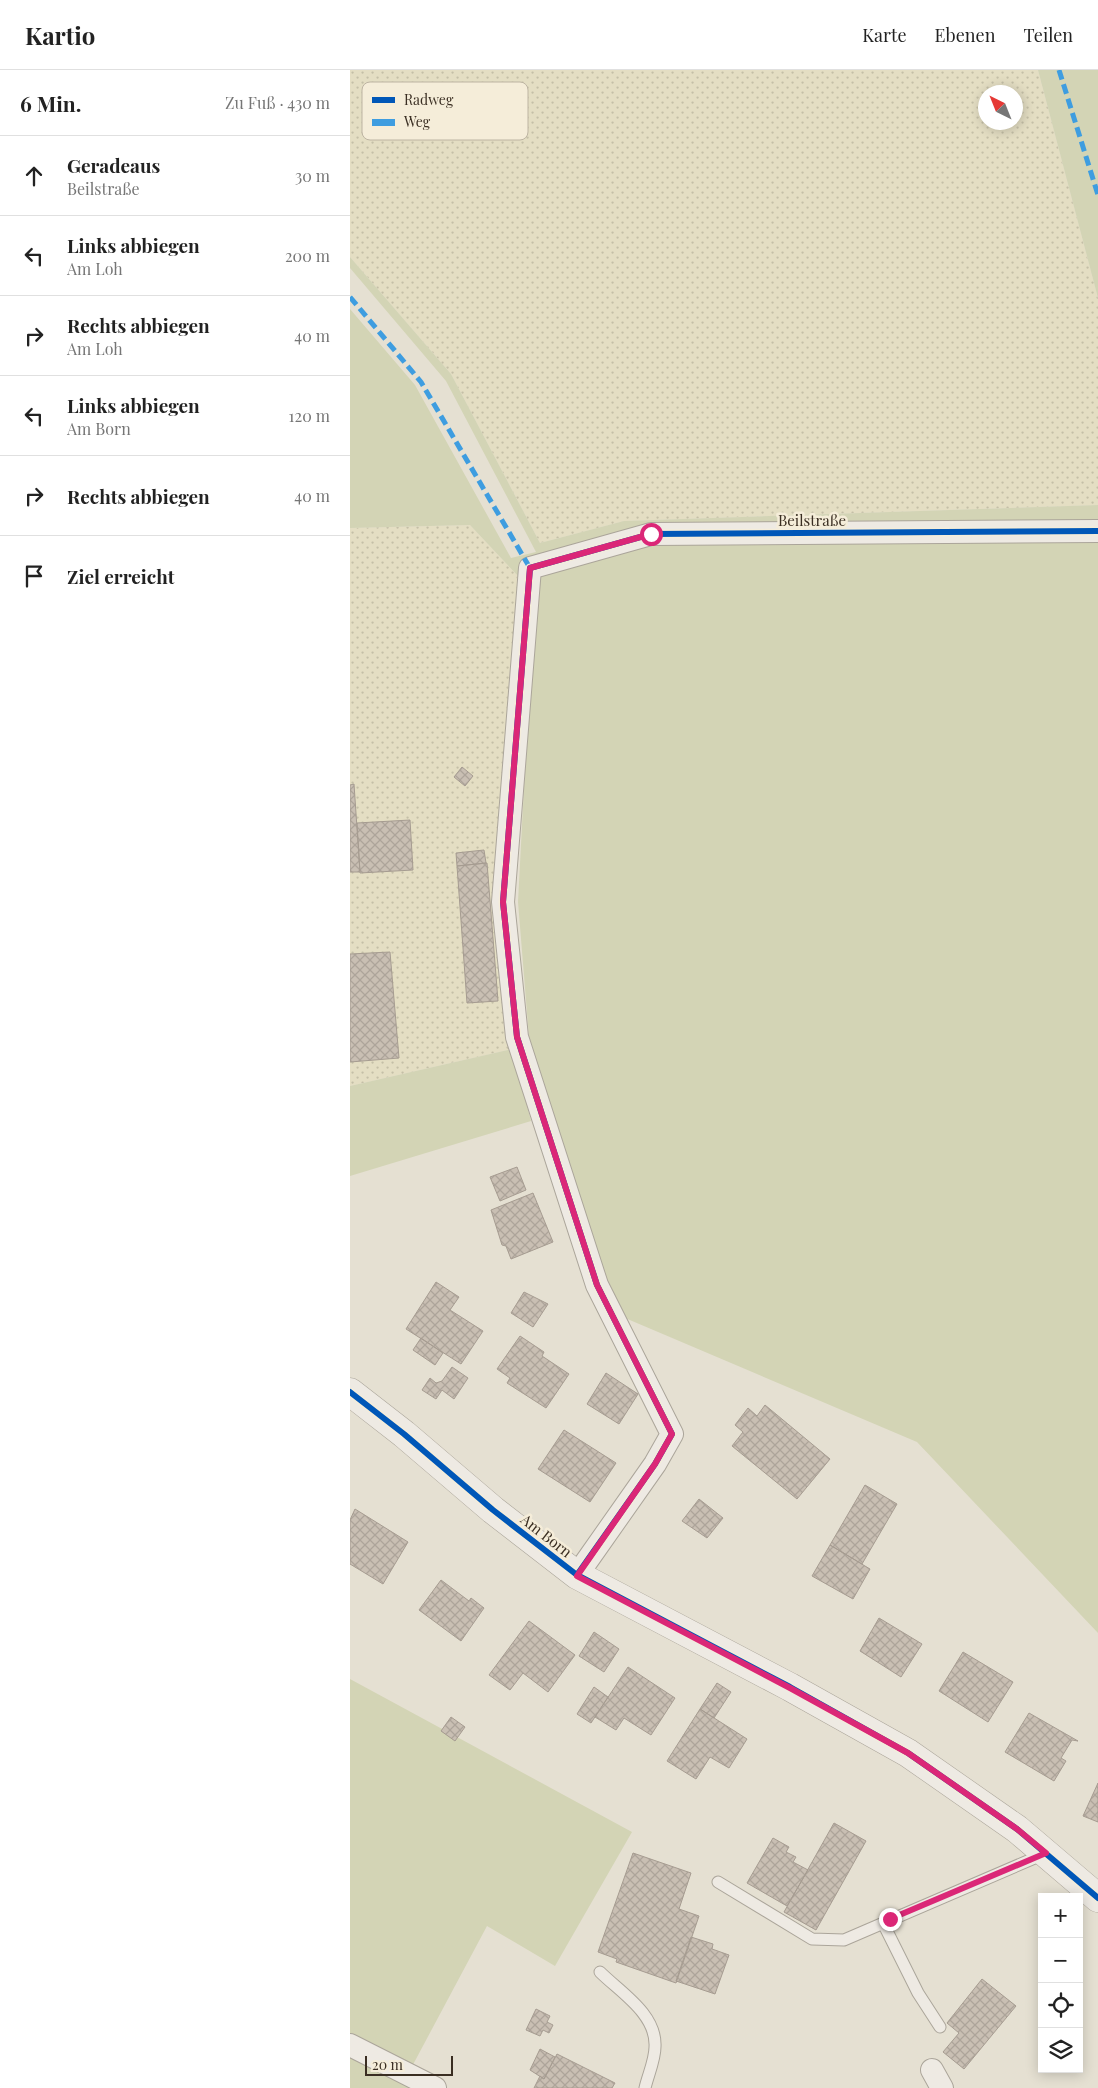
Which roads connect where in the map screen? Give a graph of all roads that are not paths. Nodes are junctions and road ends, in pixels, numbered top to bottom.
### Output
1 (1098, 531) edge
2 (350, 1392) edge
3 (577, 1576) junction
4 (1046, 1853) junction
5 (718, 1882) dead end
6 (1098, 1898) edge
7 (883, 1922) junction
8 (600, 1972) dead end
9 (940, 2027) dead end
10 (350, 2045) edge
11 (435, 2088) edge
12 (645, 2088) edge

1 - 3 street, Beilstraße
2 - 3 street, Am Born
3 - 4 street, Am Born
4 - 6 street, Am Born
4 - 7 lane
5 - 7 lane
7 - 9 lane
8 - 12 lane
10 - 11 street

